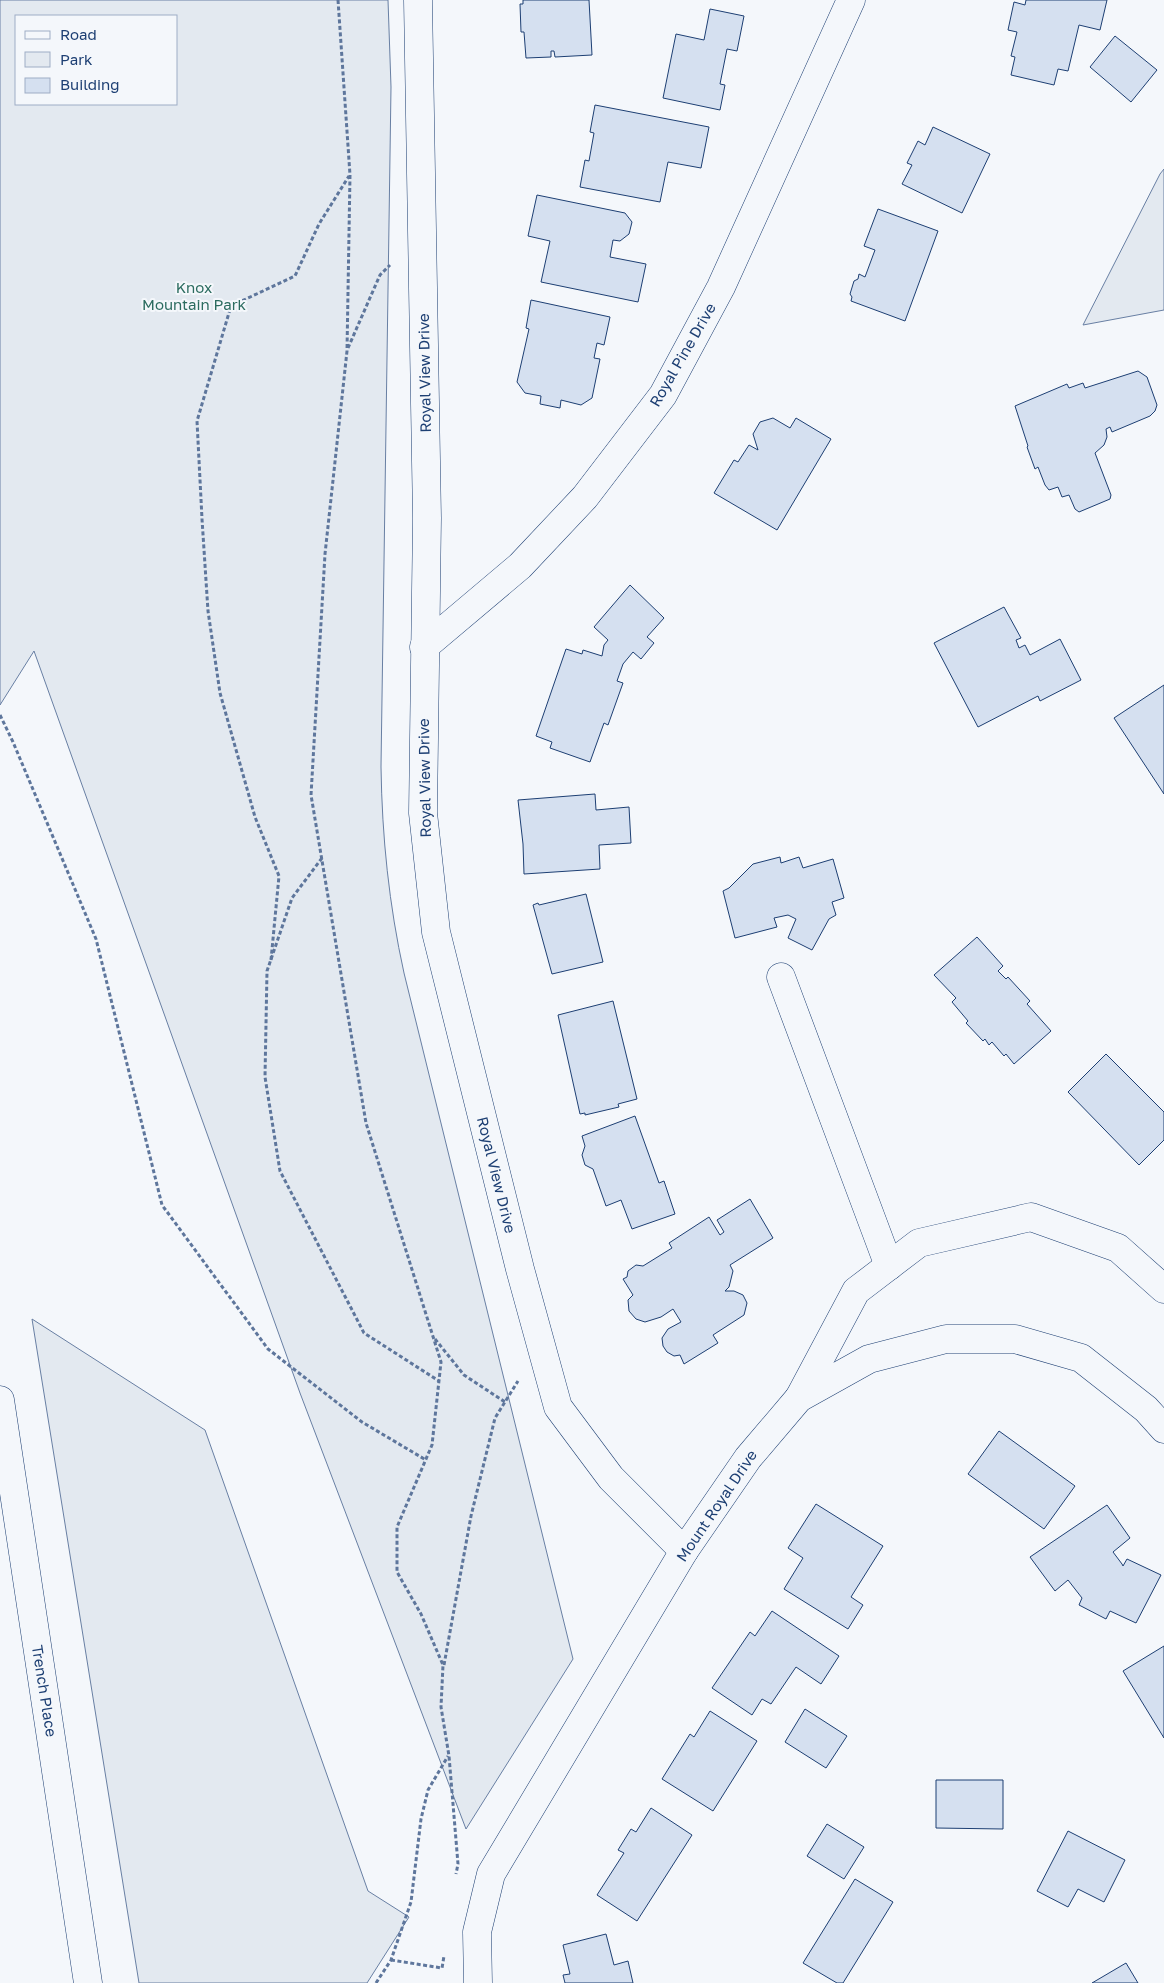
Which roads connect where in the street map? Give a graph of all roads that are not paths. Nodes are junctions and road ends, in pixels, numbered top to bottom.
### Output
1 (418, 0) edge
2 (851, 0) edge
3 (424, 647) junction
4 (781, 977) dead end
5 (889, 1266) junction
6 (1164, 1289) edge
7 (799, 1398) junction
8 (0, 1400) edge
9 (1164, 1429) edge
10 (684, 1551) junction
11 (88, 1983) edge
12 (478, 1983) edge

1 - 3 street, Royal View Drive
2 - 3 street, Royal Pine Drive
3 - 10 street, Royal View Drive
4 - 5 street
5 - 6 street
5 - 7 street
7 - 9 street, Mount Royal Drive
7 - 10 street, Mount Royal Drive
8 - 11 street, Trench Place
10 - 12 street, Mount Royal Drive

